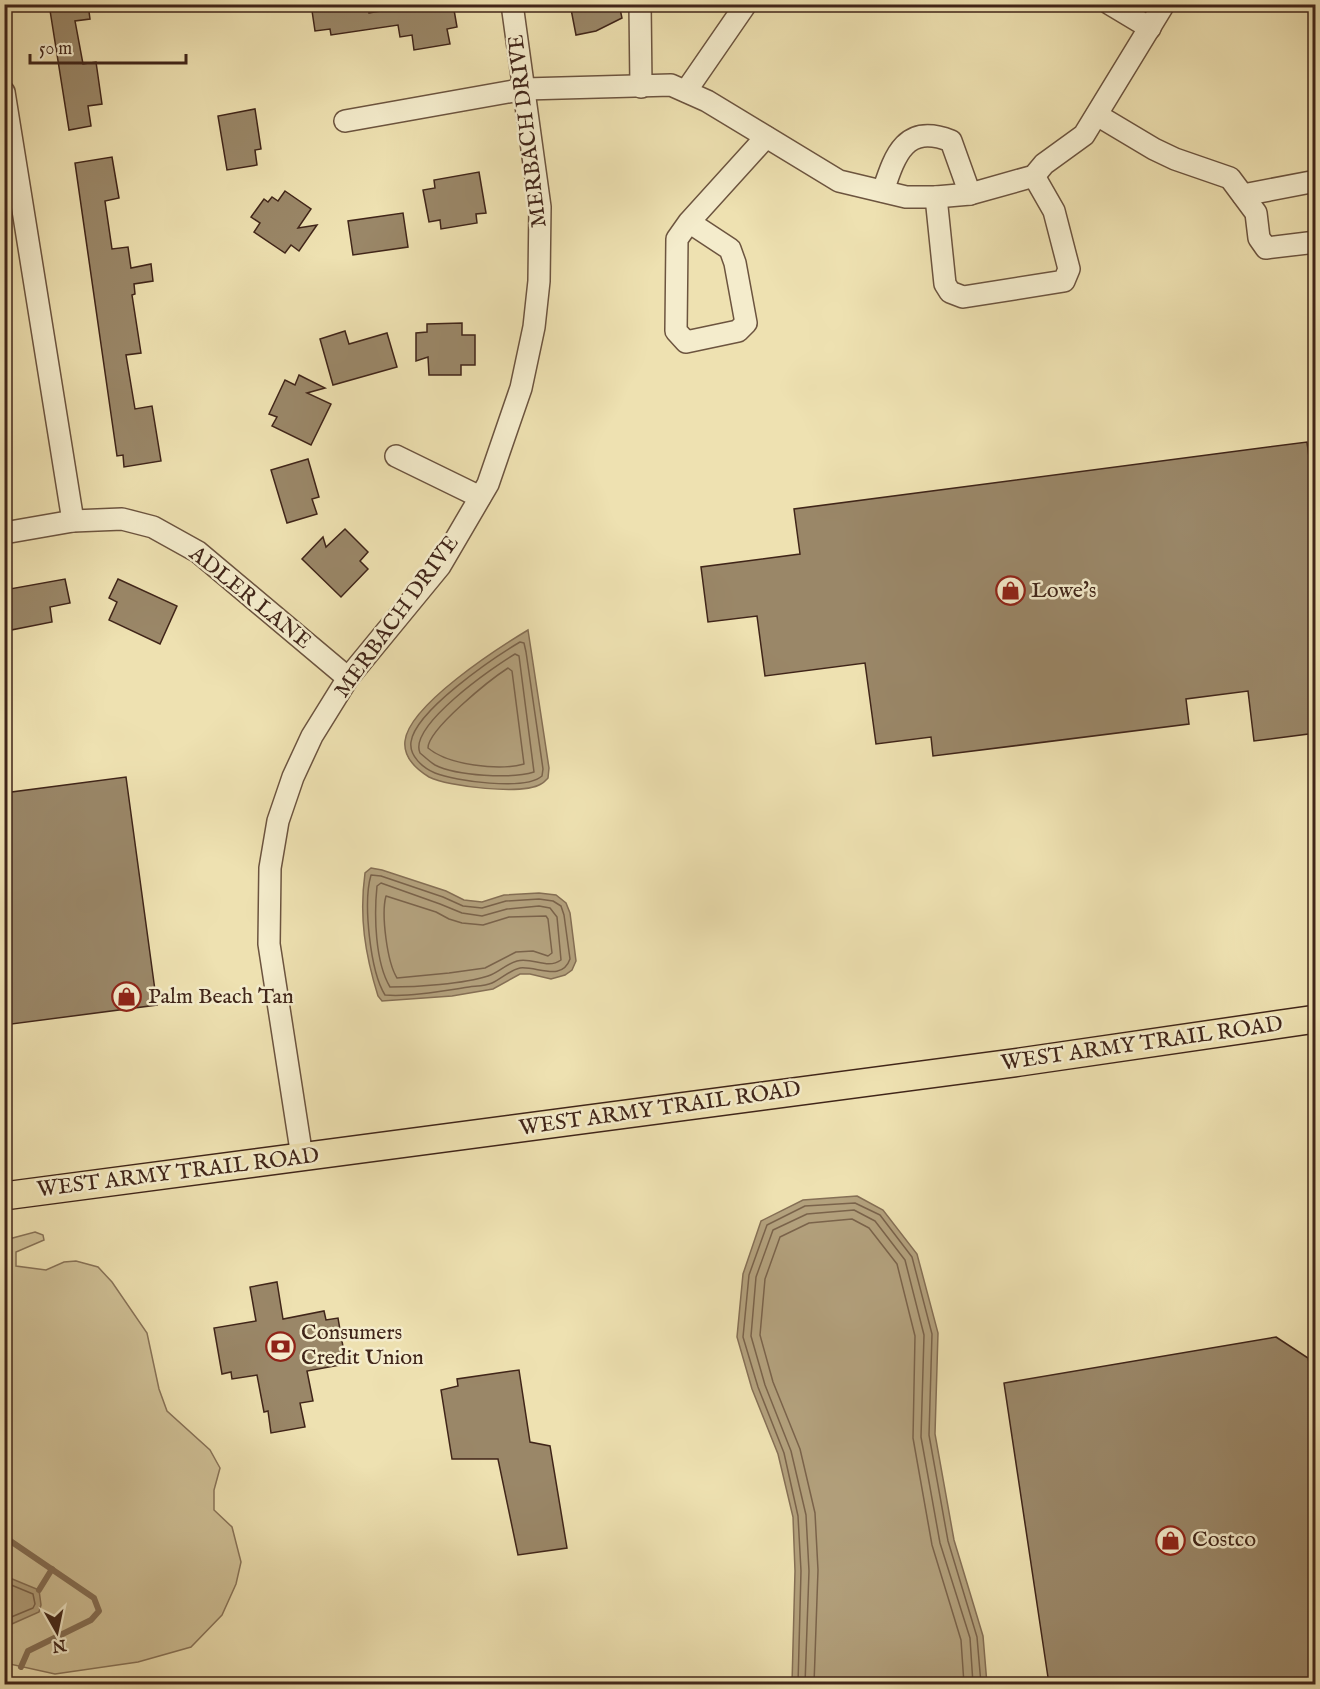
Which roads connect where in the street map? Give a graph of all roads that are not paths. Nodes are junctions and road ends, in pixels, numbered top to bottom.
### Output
1 (512, 4) edge
2 (640, 4) edge
3 (746, 4) edge
4 (1110, 4) edge
5 (1164, 4) edge
6 (1150, 28) junction
7 (641, 87) junction
8 (525, 89) junction
9 (686, 91) junction
10 (4, 92) edge
11 (1097, 115) junction
12 (345, 122) dead end
13 (766, 137) junction
14 (1034, 176) junction
15 (1316, 181) edge
16 (883, 191) junction
17 (970, 194) junction
18 (1243, 195) junction
19 (936, 197) junction
20 (689, 222) junction
21 (1316, 242) edge
22 (396, 456) dead end
23 (480, 497) junction
24 (73, 521) junction
25 (4, 533) edge
26 (348, 678) junction
27 (1316, 1019) edge
28 (302, 1157) junction
29 (4, 1196) edge

1 - 8 street, MERBACH DRIVE
2 - 7 street
3 - 9 street
4 - 6 street
5 - 6 street
6 - 11 street
7 - 8 street
7 - 9 street
8 - 12 street
8 - 23 street, MERBACH DRIVE
9 - 13 street
10 - 24 street
11 - 14 street
11 - 18 street
13 - 16 street
13 - 20 street
14 - 17 street
14 - 19 street
15 - 18 street
16 - 17 street
16 - 19 street
17 - 19 street
18 - 21 street
20 - 20 street
22 - 23 street
23 - 26 street, MERBACH DRIVE
24 - 25 street, ADLER LANE
24 - 26 street, ADLER LANE
26 - 28 street, MERBACH DRIVE
27 - 28 main road, WEST ARMY TRAIL ROAD
28 - 29 main road, WEST ARMY TRAIL ROAD

